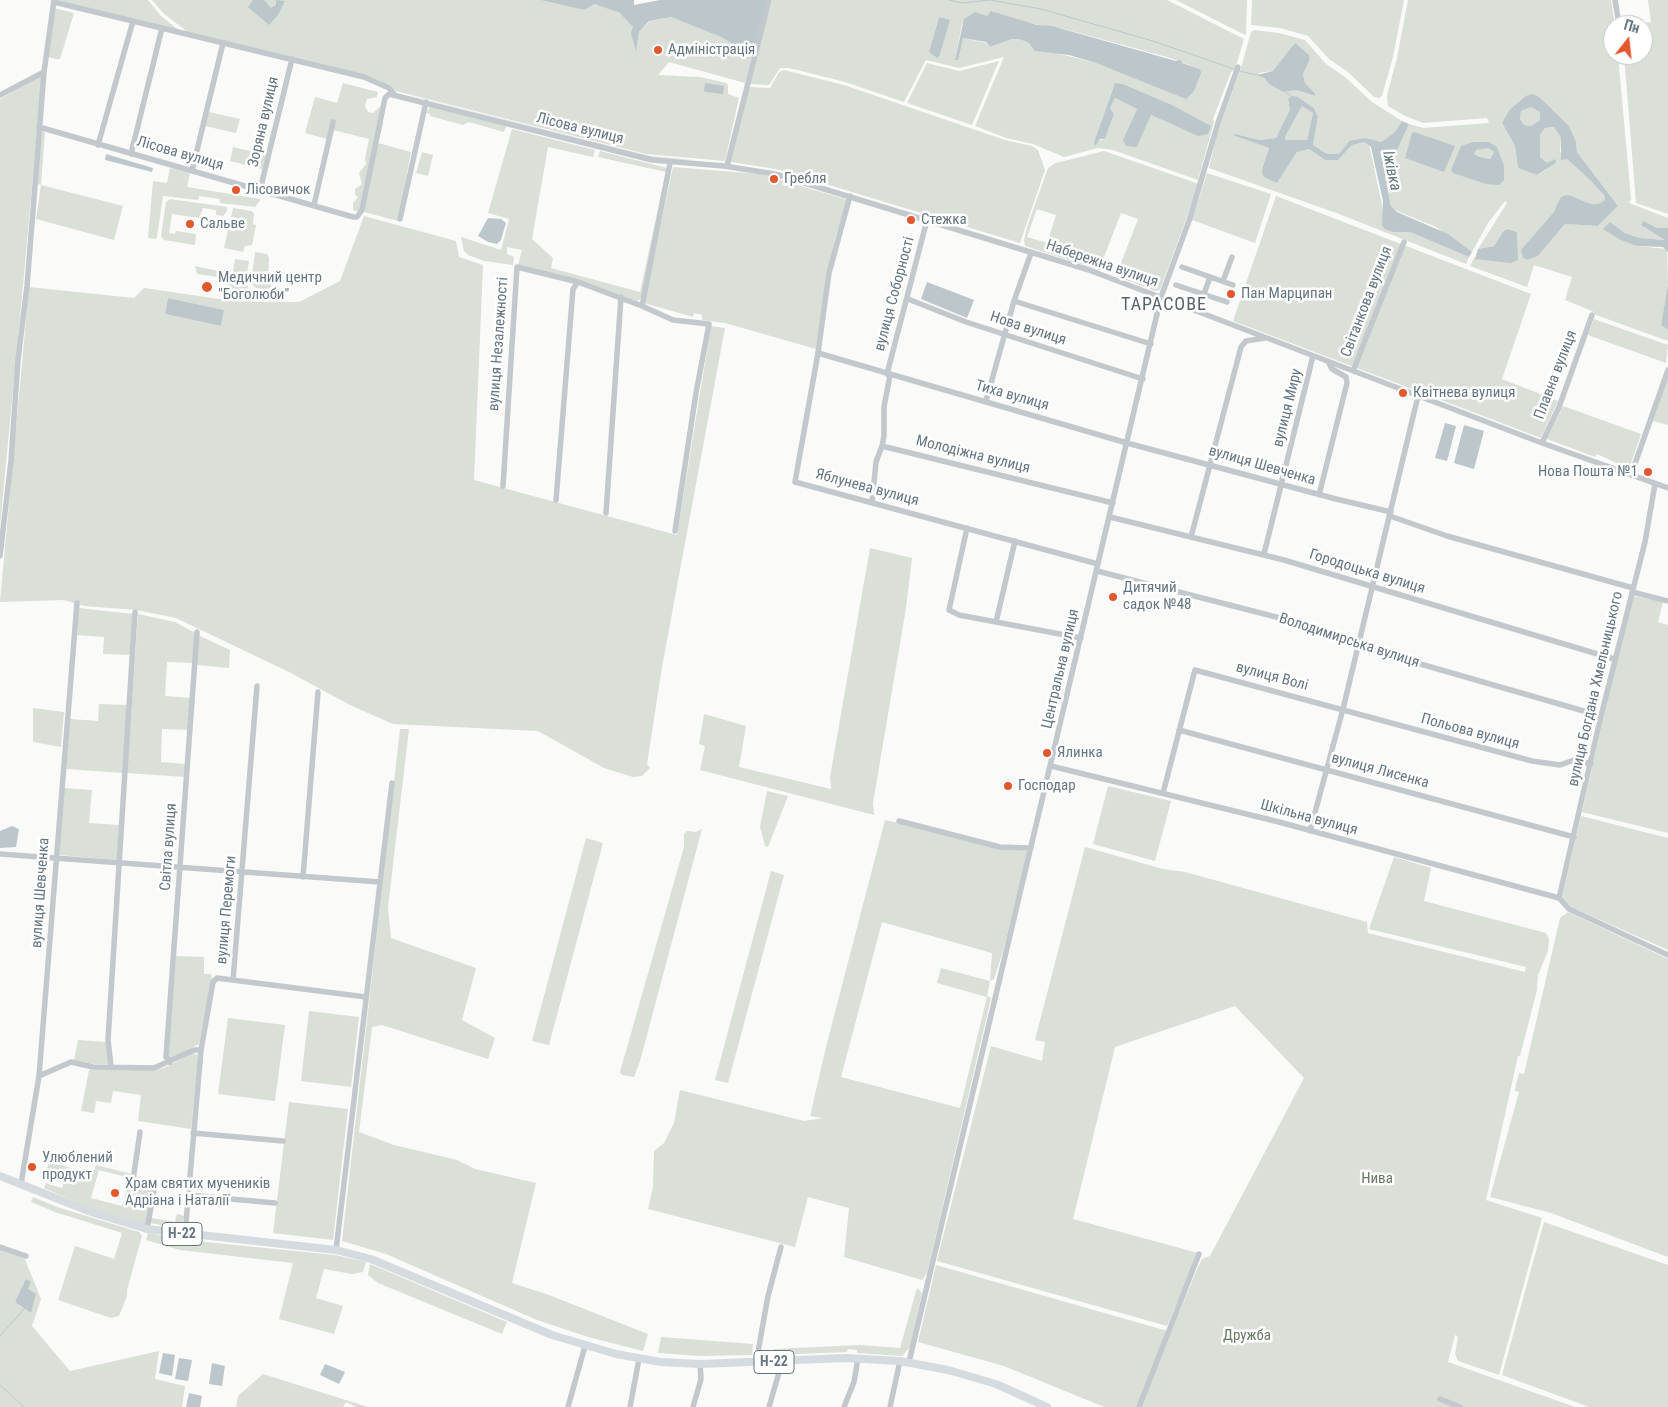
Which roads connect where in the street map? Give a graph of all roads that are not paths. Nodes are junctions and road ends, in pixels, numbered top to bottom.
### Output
1 (769, 0) edge
2 (1615, 0) edge
3 (54, 1) edge
4 (1618, 15) edge
5 (133, 21) junction
6 (162, 28) junction
7 (222, 43) junction
8 (292, 59) junction
9 (1238, 67) dead end
10 (44, 72) junction
11 (394, 94) junction
12 (0, 95) edge
13 (426, 102) junction
14 (334, 122) dead end
15 (39, 127) junction
16 (98, 145) junction
17 (131, 154) junction
18 (670, 163) junction
19 (727, 166) junction
20 (192, 171) junction
21 (260, 190) junction
22 (850, 196) junction
23 (314, 205) junction
24 (400, 219) dead end
25 (927, 220) junction
26 (1404, 242) dead end
27 (1031, 253) junction
28 (1232, 257) dead end
29 (1182, 267) dead end
30 (1210, 277) junction
31 (578, 282) junction
32 (1223, 282) junction
33 (1176, 285) dead end
34 (1233, 285) dead end
35 (1204, 294) junction
36 (621, 297) junction
37 (1161, 297) junction
38 (908, 298) junction
39 (1014, 301) junction
40 (1227, 302) dead end
41 (642, 306) junction
42 (1198, 311) junction
43 (1592, 315) dead end
44 (1004, 335) junction
45 (1267, 338) junction
46 (1151, 344) junction
47 (818, 353) junction
48 (1313, 356) junction
49 (1328, 361) junction
50 (1668, 370) edge
51 (1353, 371) junction
52 (888, 375) junction
53 (1143, 379) junction
54 (1418, 396) junction
55 (986, 401) junction
56 (1127, 443) junction
57 (1542, 443) junction
58 (882, 446) junction
59 (1209, 464) junction
60 (1631, 476) junction
61 (1655, 484) junction
62 (1282, 485) junction
63 (503, 486) dead end
64 (1668, 488) edge
65 (1319, 495) junction
66 (556, 500) dead end
67 (872, 502) junction
68 (1114, 503) junction
69 (606, 513) dead end
70 (1391, 514) junction
71 (1110, 517) junction
72 (968, 528) junction
73 (675, 531) dead end
74 (1191, 537) junction
75 (1015, 541) junction
76 (1264, 554) junction
77 (0, 556) edge
78 (1098, 567) junction
79 (1372, 587) junction
80 (1633, 590) junction
81 (1668, 601) edge
82 (77, 603) dead end
83 (136, 612) dead end
84 (996, 622) junction
85 (197, 632) dead end
86 (1081, 638) junction
87 (1358, 646) junction
88 (1614, 659) junction
89 (256, 686) dead end
90 (318, 692) dead end
91 (1343, 709) junction
92 (1600, 716) junction
93 (1179, 730) junction
94 (1591, 764) junction
95 (1051, 766) junction
96 (1326, 769) junction
97 (392, 783) dead end
98 (1164, 793) junction
99 (899, 821) dead end
100 (1310, 831) junction
101 (1574, 837) junction
102 (1031, 848) junction
103 (0, 854) edge
104 (56, 858) junction
105 (119, 862) junction
106 (180, 867) junction
107 (242, 872) junction
108 (303, 876) junction
109 (380, 882) junction
110 (1559, 898) junction
111 (1668, 955) edge
112 (233, 980) junction
113 (366, 997) junction
114 (201, 1050) junction
115 (170, 1062) junction
116 (112, 1066) junction
117 (39, 1076) junction
118 (140, 1132) dead end
119 (193, 1133) junction
120 (283, 1141) dead end
121 (0, 1176) edge
122 (21, 1184) junction
123 (188, 1195) junction
124 (275, 1203) dead end
125 (147, 1229) junction
126 (185, 1234) junction
127 (0, 1247) edge
128 (781, 1247) dead end
129 (336, 1250) junction
130 (1200, 1254) dead end
131 (26, 1256) dead end
132 (585, 1346) junction
133 (858, 1358) junction
134 (639, 1359) junction
135 (782, 1362) junction
136 (905, 1362) junction
137 (756, 1363) junction
138 (700, 1364) junction
139 (1440, 1399) dead end
140 (568, 1407) edge
141 (630, 1407) edge
142 (693, 1407) edge
143 (769, 1407) edge
144 (844, 1407) edge
145 (890, 1407) edge
146 (1047, 1407) edge
147 (1139, 1407) edge
148 (1460, 1407) edge

1 - 19 street
2 - 4 street
3 - 5 street
3 - 10 street
5 - 6 street
5 - 16 street
6 - 7 street
6 - 17 street
7 - 8 street
7 - 20 street
8 - 11 street
8 - 21 street, Зоряна вулиця
9 - 37 street, Центральна вулиця
10 - 12 street
10 - 15 street
11 - 13 street, Лісова вулиця
11 - 23 street, Лісова вулиця
13 - 18 street, Лісова вулиця
13 - 24 street
14 - 23 street
15 - 16 street, Лісова вулиця
15 - 77 street
16 - 17 street, Лісова вулиця
17 - 20 street, Лісова вулиця
18 - 19 street, Набережна вулиця
18 - 41 street
19 - 22 street, Набережна вулиця
20 - 21 street, Лісова вулиця
21 - 23 street, Лісова вулиця
22 - 25 street, Набережна вулиця
22 - 47 street, Яблунева вулиця
25 - 27 street, Набережна вулиця
25 - 38 street, вулиця Соборності
26 - 51 street, Світанкова вулиця
27 - 37 street, Набережна вулиця
27 - 39 street
28 - 32 street
29 - 30 street
30 - 32 street
30 - 35 street
31 - 36 street, вулиця Незалежності
31 - 63 street, вулиця Незалежності
31 - 66 street
32 - 34 street
33 - 35 street
35 - 40 street
35 - 42 street
36 - 41 street, вулиця Незалежності
36 - 69 street
37 - 42 street, Набережна вулиця
37 - 46 street, Центральна вулиця
38 - 44 street, Нова вулиця
38 - 52 street, вулиця Соборності
39 - 44 street
39 - 46 street
41 - 73 street, вулиця Незалежності
42 - 45 street, Набережна вулиця
43 - 57 street, Плавна вулиця
44 - 53 street, Нова вулиця
44 - 55 street
45 - 48 street, Набережна вулиця
45 - 59 street
46 - 53 street, Центральна вулиця
47 - 52 street, Тиха вулиця
47 - 67 street, Яблунева вулиця
48 - 49 street, Набережна вулиця
48 - 62 street, вулиця Миру
49 - 51 street, Набережна вулиця
49 - 65 street
50 - 60 street
51 - 54 street, Набережна вулиця
52 - 55 street, Тиха вулиця
52 - 58 street
53 - 56 street, Центральна вулиця
54 - 57 street, Набережна вулиця
54 - 70 street
55 - 56 street, Тиха вулиця
56 - 59 street, вулиця Шевченка
56 - 68 street, Центральна вулиця
57 - 60 street, Набережна вулиця
58 - 67 street
58 - 68 street, Молодіжна вулиця
59 - 62 street, вулиця Шевченка
59 - 74 street
60 - 61 street, Набережна вулиця
61 - 64 street, Набережна вулиця
61 - 80 street, вулиця Богдана Хмельницького
62 - 65 street, вулиця Шевченка
62 - 76 street, вулиця Миру
65 - 70 street, вулиця Шевченка
67 - 72 street, Яблунева вулиця
68 - 71 street, Центральна вулиця
70 - 79 street
70 - 80 street, вулиця Шевченка
71 - 74 street, Городоцька вулиця
71 - 78 street, Центральна вулиця
72 - 75 street, Яблунева вулиця
72 - 84 street
74 - 76 street, Городоцька вулиця
75 - 78 street, Яблунева вулиця
75 - 84 street
76 - 79 street, Городоцька вулиця
78 - 86 street, Центральна вулиця
78 - 87 street, Володимирська вулиця
79 - 87 street
79 - 88 street, Городоцька вулиця
80 - 81 street, вулиця Шевченка
80 - 88 street, вулиця Богдана Хмельницького
82 - 104 street, вулиця Шевченка
83 - 105 street
84 - 86 street
85 - 106 street, Світла вулиця
86 - 95 street, Центральна вулиця
87 - 91 street
87 - 92 street, Володимирська вулиця
88 - 92 street, вулиця Богдана Хмельницького
89 - 107 street, вулиця Перемоги
90 - 108 street
91 - 93 street, вулиця Волі
91 - 94 street, Польова вулиця
91 - 96 street
92 - 94 street, вулиця Богдана Хмельницького
93 - 96 street, вулиця Лисенка
93 - 98 street
94 - 101 street, вулиця Богдана Хмельницького
95 - 98 street, Шкільна вулиця
95 - 102 street, Центральна вулиця
96 - 100 street
96 - 101 street, вулиця Лисенка
97 - 109 street
98 - 100 street, Шкільна вулиця
99 - 102 street
100 - 110 street, Шкільна вулиця
101 - 110 street, вулиця Богдана Хмельницького
102 - 136 street, Центральна вулиця
103 - 104 street
104 - 105 street
104 - 117 street, вулиця Шевченка
105 - 106 street
105 - 116 street
106 - 107 street
106 - 115 street, Світла вулиця
107 - 108 street
107 - 112 street, вулиця Перемоги
108 - 109 street
109 - 113 street
110 - 111 street
112 - 113 street
112 - 114 street, вулиця Перемоги
113 - 129 street
114 - 115 street
114 - 119 street, вулиця Перемоги
115 - 116 street
116 - 117 street
117 - 122 street, вулиця Шевченка
118 - 125 street
119 - 120 street
119 - 123 street, вулиця Перемоги
121 - 122 main road, Н-22
122 - 125 main road, Н-22
123 - 124 street
123 - 126 street, вулиця Перемоги
125 - 126 main road, Н-22
126 - 129 main road, Н-22
127 - 131 street
128 - 137 street
129 - 132 main road, Н-22
130 - 147 street
132 - 134 main road, Н-22
132 - 140 street
133 - 135 main road, Н-22
133 - 136 main road, Н-22
133 - 144 street
134 - 138 main road, Н-22
134 - 141 street
135 - 137 main road, Н-22
135 - 143 street
136 - 145 street
136 - 146 main road, Н-22
137 - 138 main road, Н-22
138 - 142 street
139 - 148 street

